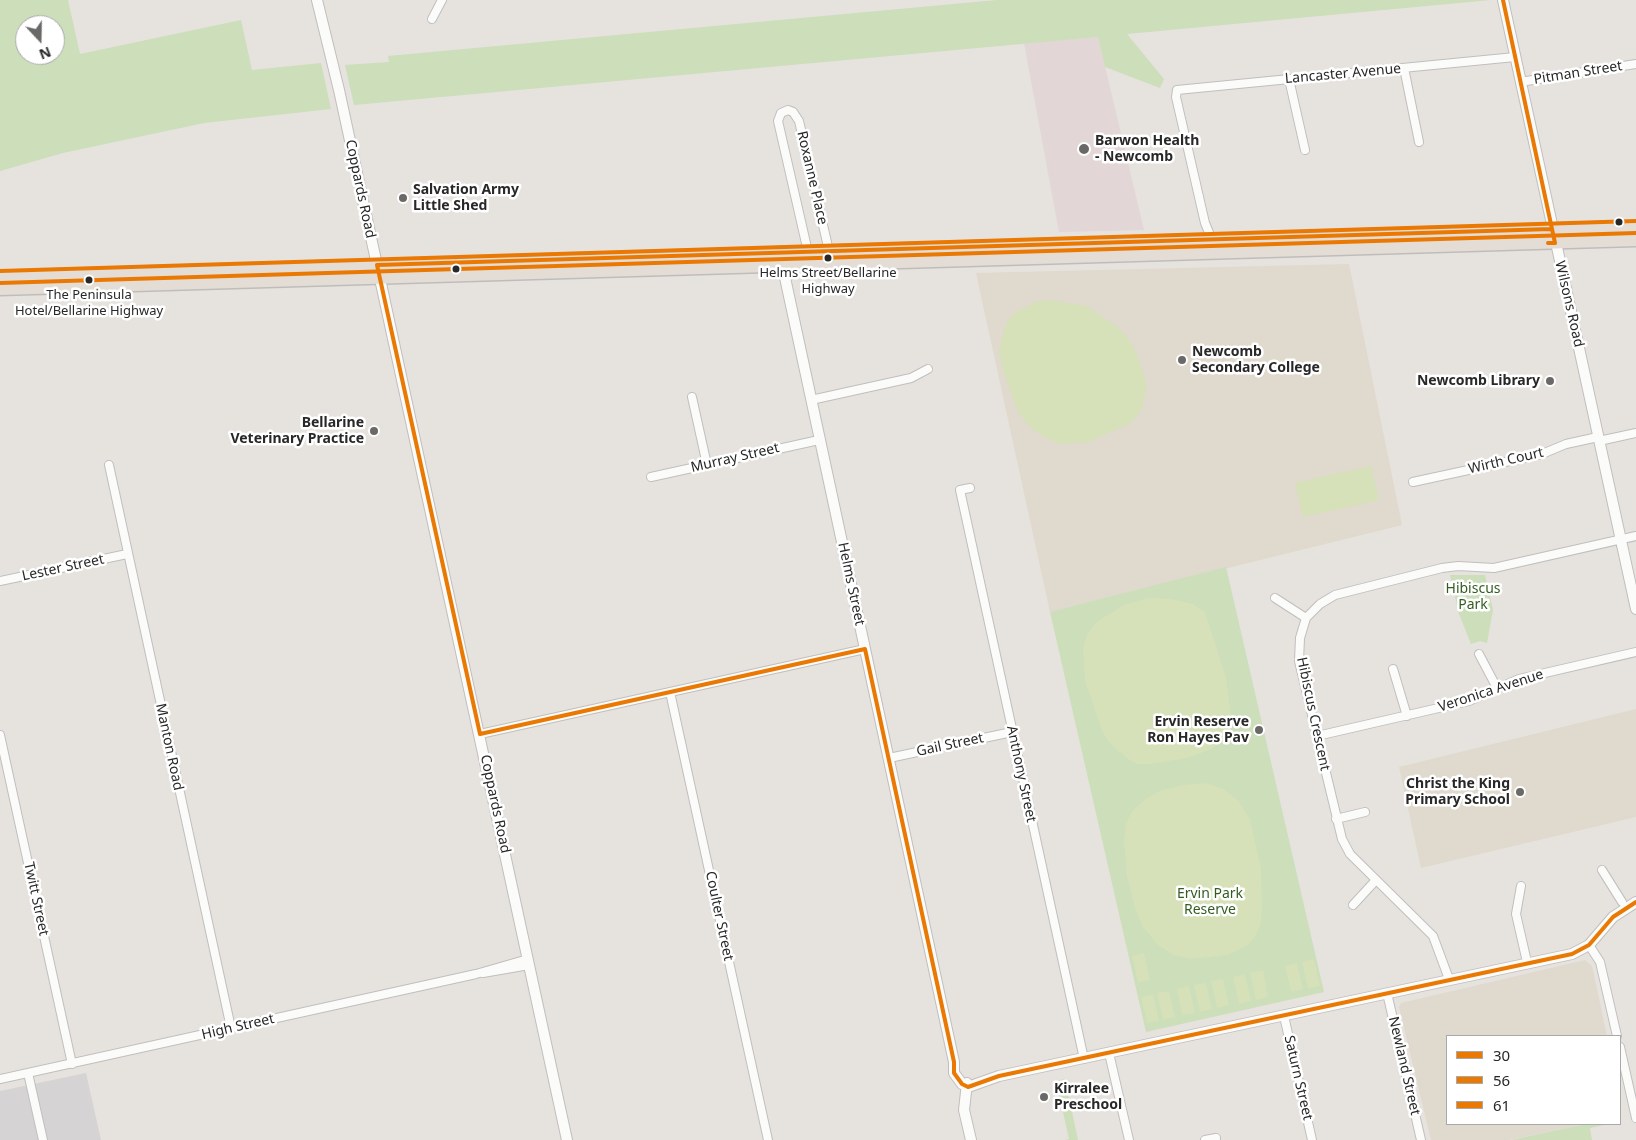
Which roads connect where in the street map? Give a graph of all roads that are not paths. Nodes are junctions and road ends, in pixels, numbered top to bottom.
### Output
1 (317, 0) edge
2 (442, 0) edge
3 (1502, 0) edge
4 (432, 19) dead end
5 (1515, 57) junction
6 (1636, 64) edge
7 (1404, 68) junction
8 (1289, 79) junction
9 (1520, 82) junction
10 (1419, 142) dead end
11 (1305, 150) dead end
12 (1636, 227) edge
13 (1551, 229) junction
14 (1212, 240) junction
15 (1636, 240) edge
16 (1555, 243) junction
17 (808, 252) junction
18 (829, 252) junction
19 (781, 259) junction
20 (378, 272) junction
21 (0, 277) edge
22 (0, 290) edge
23 (928, 369) dead end
24 (692, 397) dead end
25 (811, 400) junction
26 (1636, 433) edge
27 (1599, 439) junction
28 (819, 440) junction
29 (109, 465) dead end
30 (707, 465) junction
31 (651, 477) dead end
32 (1413, 482) dead end
33 (970, 488) dead end
34 (1636, 536) edge
35 (1620, 539) junction
36 (127, 554) junction
37 (0, 581) edge
38 (1276, 598) dead end
39 (1636, 609) edge
40 (1306, 618) junction
41 (865, 649) junction
42 (1636, 652) edge
43 (1478, 654) dead end
44 (1393, 669) dead end
45 (1497, 688) junction
46 (670, 692) junction
47 (1407, 716) junction
48 (1012, 732) junction
49 (480, 734) junction
50 (0, 735) edge
51 (1317, 736) junction
52 (889, 758) junction
53 (1365, 812) dead end
54 (1336, 819) junction
55 (1602, 870) dead end
56 (1376, 880) junction
57 (1521, 886) dead end
58 (1636, 895) edge
59 (1636, 902) edge
60 (1624, 904) junction
61 (1353, 905) dead end
62 (1586, 943) junction
63 (528, 962) junction
64 (1527, 962) junction
65 (1449, 979) junction
66 (1387, 993) junction
67 (1284, 1016) junction
68 (231, 1028) junction
69 (1617, 1035) edge
70 (1621, 1051) edge
71 (1109, 1053) junction
72 (1084, 1058) junction
73 (72, 1064) junction
74 (28, 1073) junction
75 (0, 1079) edge
76 (966, 1084) junction
77 (1636, 1118) edge
78 (1216, 1138) dead end
79 (43, 1140) edge
80 (567, 1140) edge
81 (768, 1140) edge
82 (971, 1140) edge
83 (1129, 1140) edge
84 (1205, 1140) edge
85 (1312, 1140) edge
86 (1421, 1140) edge

1 - 20 street, Coppards Road
2 - 4 street
3 - 5 street, Wilsons Road
5 - 7 street, Lancaster Avenue
5 - 9 street, Wilsons Road
6 - 9 street, Pitman Street
7 - 8 street, Lancaster Avenue
7 - 10 street
8 - 11 street
8 - 14 street, Lancaster Avenue
9 - 13 street, Wilsons Road
12 - 13 highway
13 - 14 highway
13 - 16 street, Wilsons Road
14 - 18 highway
15 - 16 highway
16 - 19 highway
16 - 27 street, Wilsons Road
17 - 18 highway
17 - 18 street, Roxanne Place
17 - 19 highway
19 - 20 highway
19 - 25 street, Helms Street
20 - 21 highway
20 - 22 highway
20 - 49 street, Coppards Road
23 - 25 street
24 - 30 street
25 - 28 street, Helms Street
26 - 27 street, Wirth Court
27 - 32 street, Wirth Court
27 - 35 street, Wilsons Road
28 - 30 street, Murray Street
28 - 41 street, Helms Street
29 - 36 street, Manton Road
30 - 31 street, Murray Street
33 - 48 street, Anthony Street
34 - 35 street
35 - 39 street, Wilsons Road
35 - 40 street
36 - 37 street, Lester Street
36 - 68 street, Manton Road
38 - 40 street
40 - 51 street, Hibiscus Crescent
41 - 46 street
41 - 52 street, Helms Street
42 - 45 street, Veronica Avenue
43 - 45 street
44 - 47 street
45 - 47 street, Veronica Avenue
46 - 49 street
46 - 81 street, Coulter Street
47 - 51 street, Veronica Avenue
48 - 52 street, Gail Street
48 - 72 street, Anthony Street
49 - 63 street, Coppards Road
50 - 73 street, Twitt Street
51 - 54 street, Hibiscus Crescent
52 - 76 street, Helms Street
53 - 54 street
54 - 56 street, Hibiscus Crescent
55 - 60 street
56 - 61 street
56 - 65 street, Hibiscus Crescent
57 - 64 street
58 - 60 street
59 - 60 street
60 - 62 street
62 - 64 street
62 - 69 street
63 - 68 street, High Street
63 - 80 street, Coppards Road
64 - 65 street
65 - 66 street
66 - 67 street
66 - 86 street, Newland Street
67 - 71 street
67 - 85 street, Saturn Street
68 - 73 street, High Street
70 - 77 street
71 - 72 street
71 - 83 street
72 - 76 street
73 - 74 street, High Street
74 - 75 street, High Street
74 - 79 street
76 - 82 street
78 - 84 street

